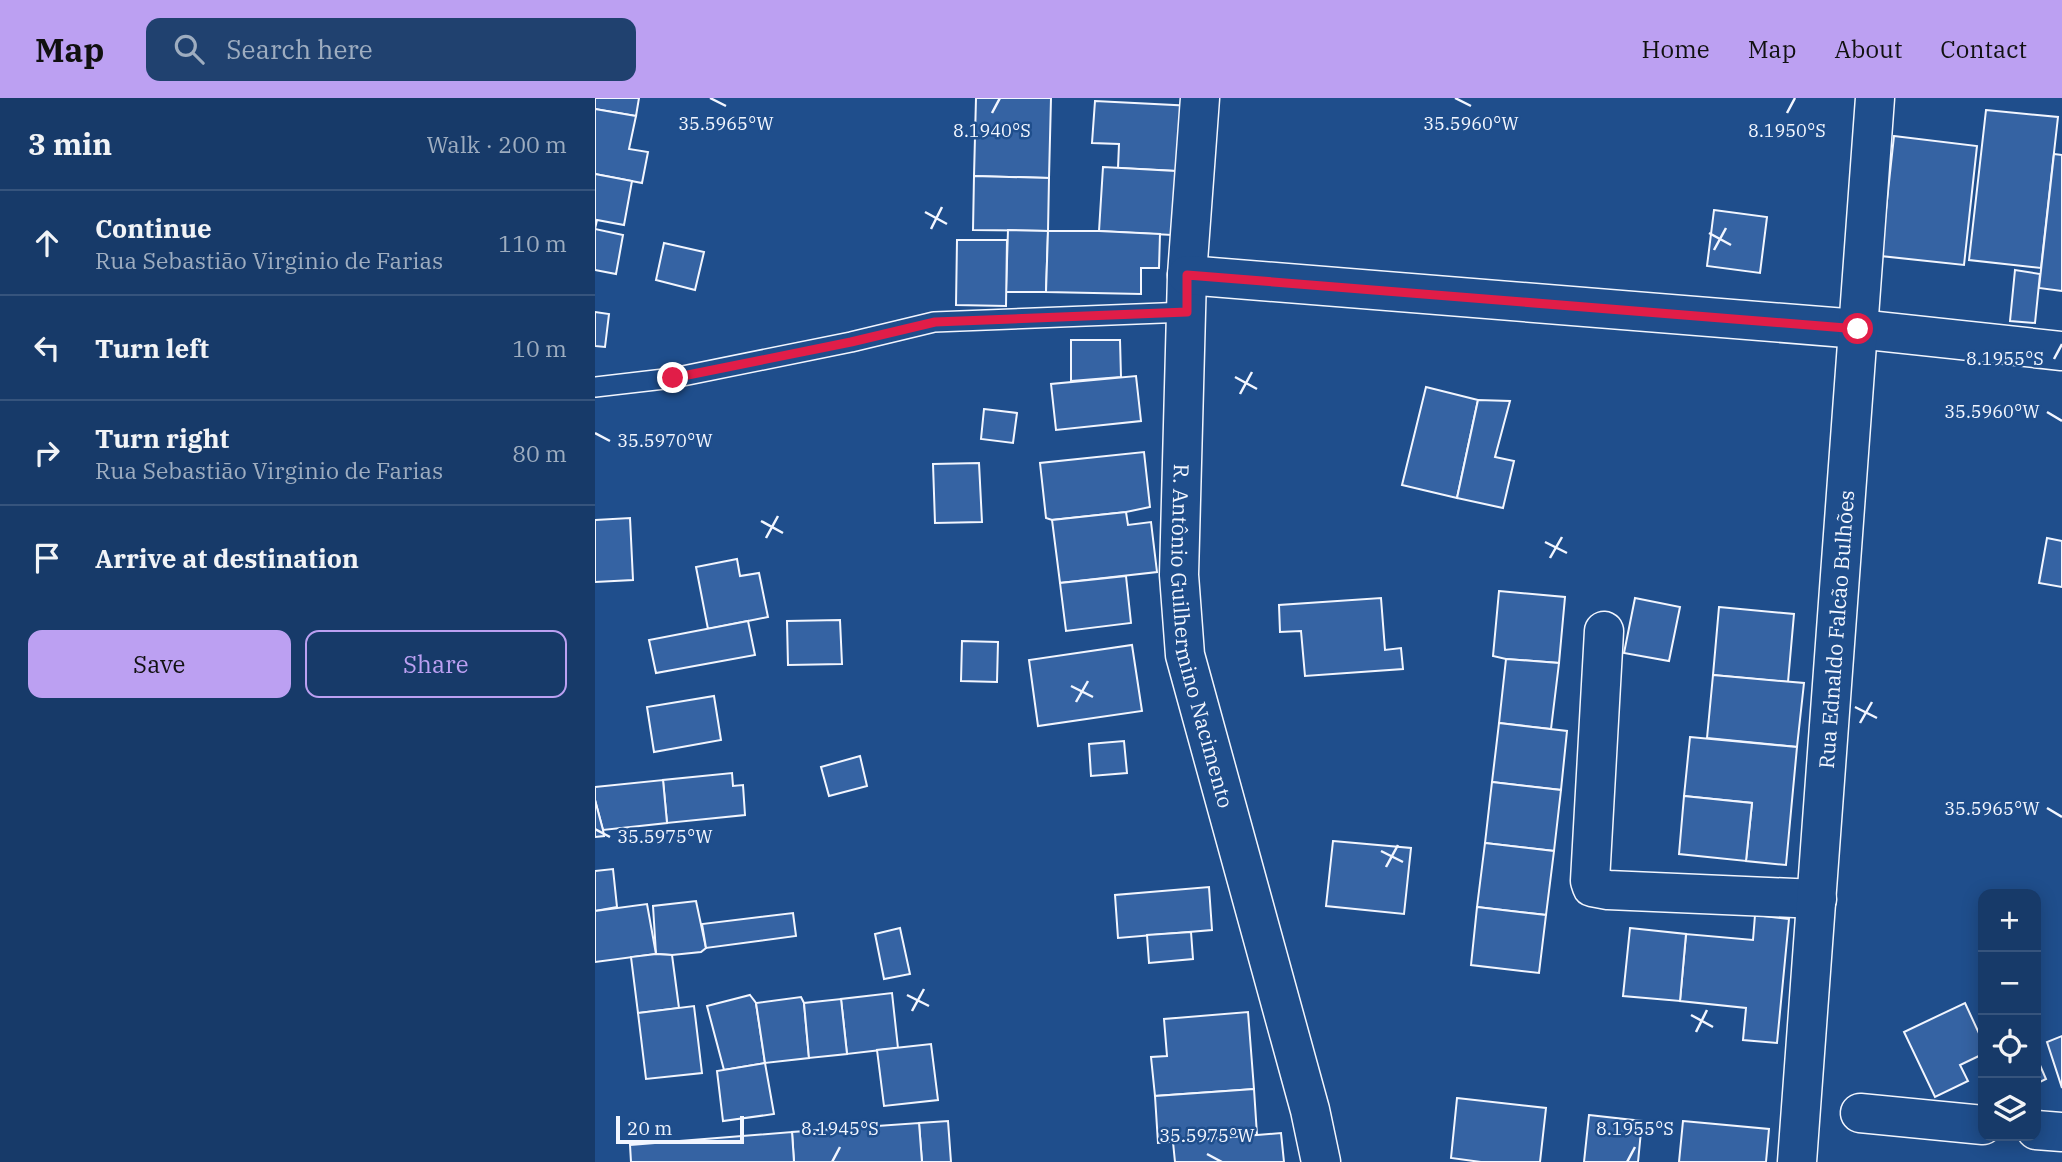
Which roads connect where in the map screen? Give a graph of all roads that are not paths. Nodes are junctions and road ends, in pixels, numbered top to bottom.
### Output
1 (1200, 98) edge
2 (1875, 98) edge
3 (1187, 294) junction
4 (1858, 329) junction
5 (2062, 351) edge
6 (595, 387) edge
7 (1604, 632) dead end
8 (1817, 899) junction
9 (1860, 1113) dead end
10 (1978, 1125) edge
11 (2041, 1130) edge
12 (2062, 1132) edge
13 (1321, 1162) edge
14 (1797, 1162) edge

1 - 3 street, R. Antônio Guilhermino Nacimento
2 - 4 street, Rua Ednaldo Falcão Bulhões
3 - 4 street
3 - 6 lane
3 - 13 street, R. Antônio Guilhermino Nacimento
4 - 5 street
4 - 8 street, Rua Ednaldo Falcão Bulhões
7 - 8 street
8 - 14 street, Rua Ednaldo Falcão Bulhões
9 - 10 street
11 - 12 street

